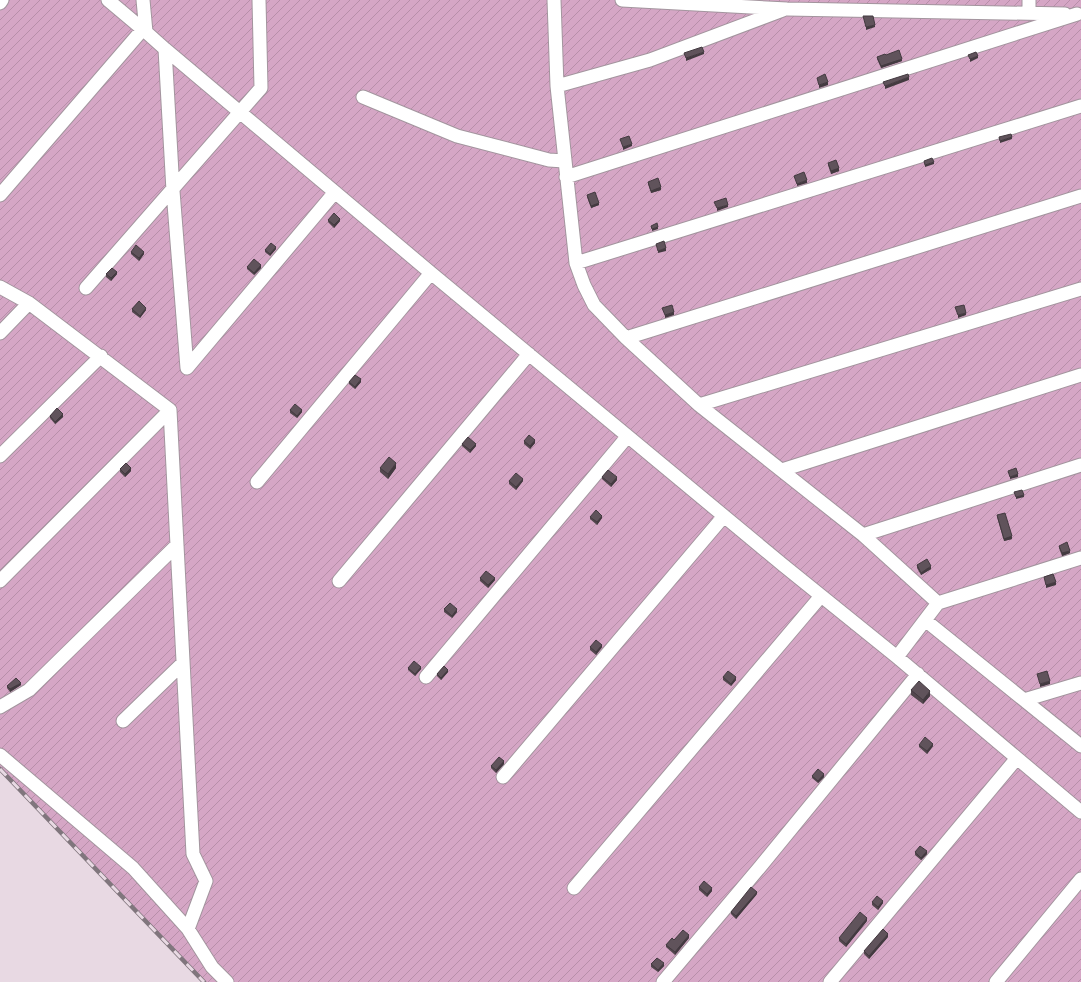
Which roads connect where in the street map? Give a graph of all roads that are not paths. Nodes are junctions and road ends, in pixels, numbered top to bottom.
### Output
1 (2, 0) edge
2 (108, 0) edge
3 (143, 0) edge
4 (259, 0) edge
5 (554, 0) edge
6 (622, 0) edge
7 (1029, 0) edge
8 (0, 3) edge
9 (882, 5) edge
10 (948, 5) edge
11 (787, 9) junction
12 (1029, 13) junction
13 (1079, 14) edge
14 (144, 30) junction
15 (165, 49) junction
16 (557, 86) junction
17 (363, 97) dead end
18 (1081, 106) edge
19 (240, 112) junction
20 (564, 161) junction
21 (566, 177) junction
22 (173, 190) junction
23 (335, 192) junction
24 (0, 196) edge
25 (1081, 196) edge
26 (576, 263) junction
27 (431, 273) junction
28 (0, 287) edge
29 (86, 288) dead end
30 (1081, 289) edge
31 (29, 303) junction
32 (0, 333) edge
33 (626, 338) junction
34 (529, 354) junction
35 (101, 356) junction
36 (1081, 375) edge
37 (699, 405) junction
38 (170, 410) junction
39 (628, 436) junction
40 (0, 456) edge
41 (1081, 465) edge
42 (782, 470) junction
43 (257, 482) dead end
44 (724, 516) junction
45 (863, 535) junction
46 (177, 545) junction
47 (1081, 558) edge
48 (0, 581) edge
49 (339, 581) dead end
50 (821, 596) junction
51 (938, 603) junction
52 (925, 620) junction
53 (897, 657) junction
54 (183, 663) junction
55 (918, 674) junction
56 (426, 677) dead end
57 (1081, 683) edge
58 (1024, 700) junction
59 (0, 707) edge
60 (123, 721) dead end
61 (1081, 746) edge
62 (0, 755) edge
63 (1017, 758) junction
64 (503, 776) dead end
65 (1081, 812) edge
66 (1081, 879) edge
67 (574, 888) dead end
68 (188, 928) junction
69 (227, 982) edge
70 (663, 982) edge
71 (830, 982) edge
72 (996, 982) edge

1 - 8 lane
2 - 14 lane
3 - 14 lane
4 - 19 lane
5 - 16 lane
6 - 11 lane
7 - 12 lane
9 - 10 lane
9 - 11 lane
10 - 12 lane
11 - 16 lane
12 - 13 lane
13 - 21 lane
14 - 15 lane
14 - 24 lane
15 - 19 lane
15 - 22 lane
16 - 20 lane
17 - 20 lane
18 - 26 lane
19 - 22 lane
19 - 23 lane
20 - 21 lane
21 - 26 lane
22 - 23 lane
22 - 29 lane
23 - 27 lane
25 - 33 lane
26 - 33 lane
27 - 34 lane
27 - 43 lane
28 - 31 lane
30 - 37 lane
31 - 32 lane
31 - 35 lane
33 - 37 lane
34 - 39 lane
34 - 49 lane
35 - 38 lane
35 - 40 lane
36 - 42 lane
37 - 42 lane
38 - 46 lane
38 - 48 lane
39 - 44 lane
39 - 56 lane
41 - 45 lane
42 - 45 lane
44 - 50 lane
44 - 64 lane
45 - 51 lane
46 - 54 lane
46 - 59 lane
47 - 51 lane
50 - 53 lane
50 - 67 lane
51 - 52 lane
52 - 53 lane
52 - 58 lane
53 - 55 lane
54 - 60 lane
54 - 68 lane
55 - 63 lane
55 - 70 lane
57 - 58 lane
58 - 61 lane
62 - 68 lane
63 - 65 lane
63 - 71 lane
66 - 72 lane
68 - 69 lane

